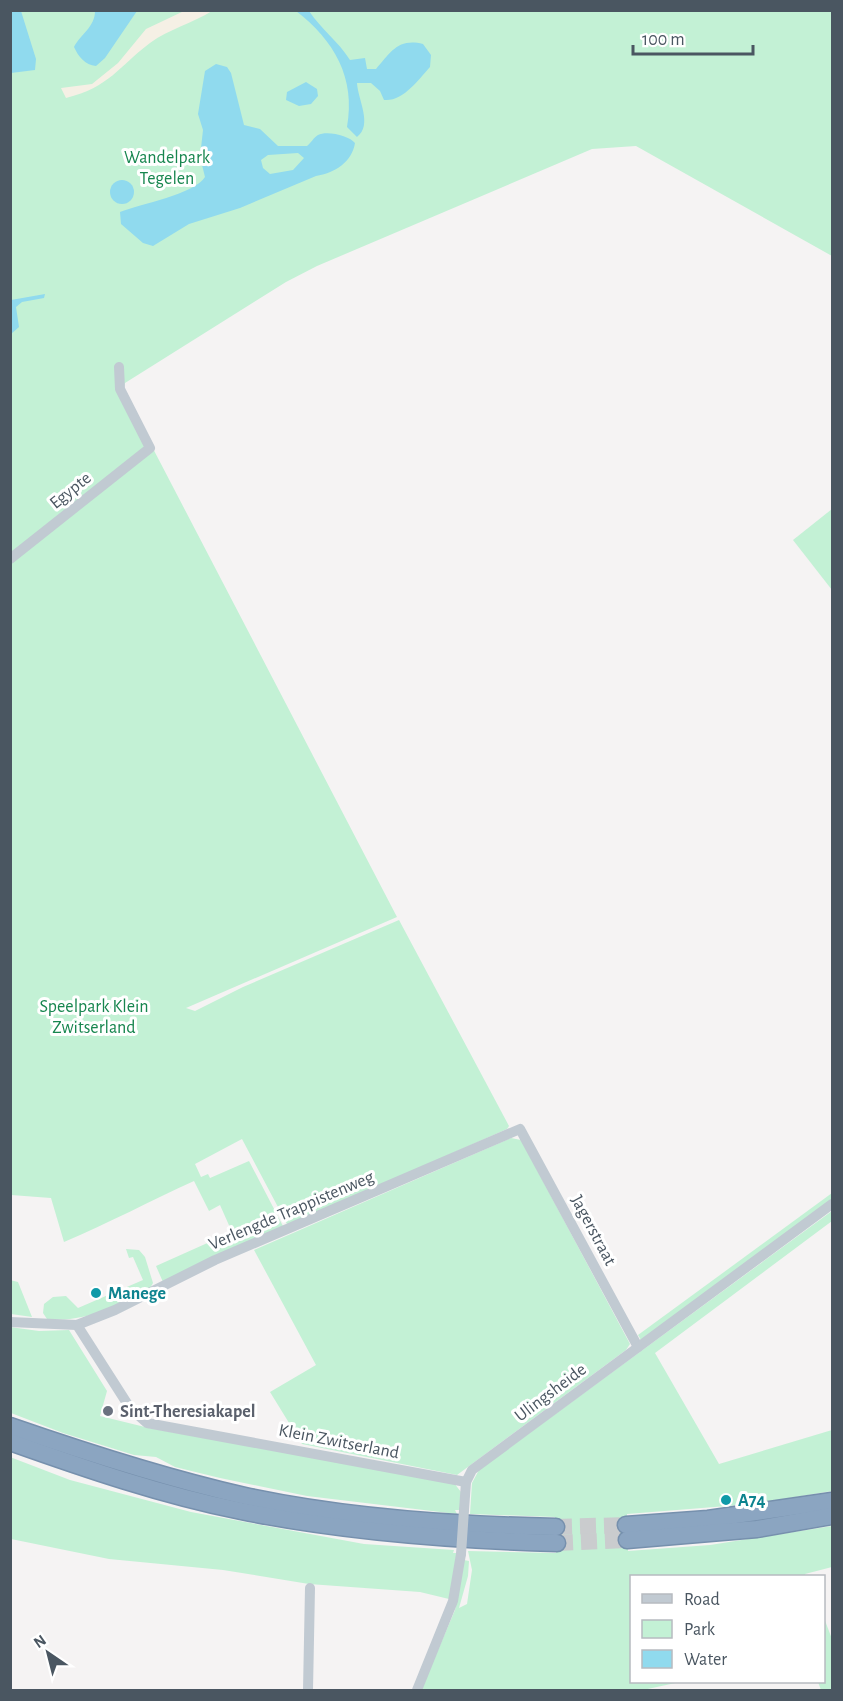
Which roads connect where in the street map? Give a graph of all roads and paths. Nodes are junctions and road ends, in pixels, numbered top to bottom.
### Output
1 (119, 367) dead end
2 (10, 559) edge
3 (520, 1129) joint
4 (832, 1204) edge
5 (10, 1322) edge
6 (77, 1325) junction
7 (638, 1347) junction
8 (10, 1425) edge
9 (10, 1442) edge
10 (466, 1482) junction
11 (832, 1501) edge
12 (832, 1516) edge
13 (310, 1588) dead end
14 (308, 1690) edge
15 (417, 1690) edge

1 - 2 street, Egypte
3 - 6 street, Verlengde Trappistenweg
3 - 7 street, Jagerstraat
4 - 7 street, Ulingsheide
5 - 6 street
6 - 10 street, Klein Zwitserland
7 - 10 street, Ulingsheide
8 - 9 highway
10 - 15 street, bridge
11 - 12 highway
13 - 14 street

